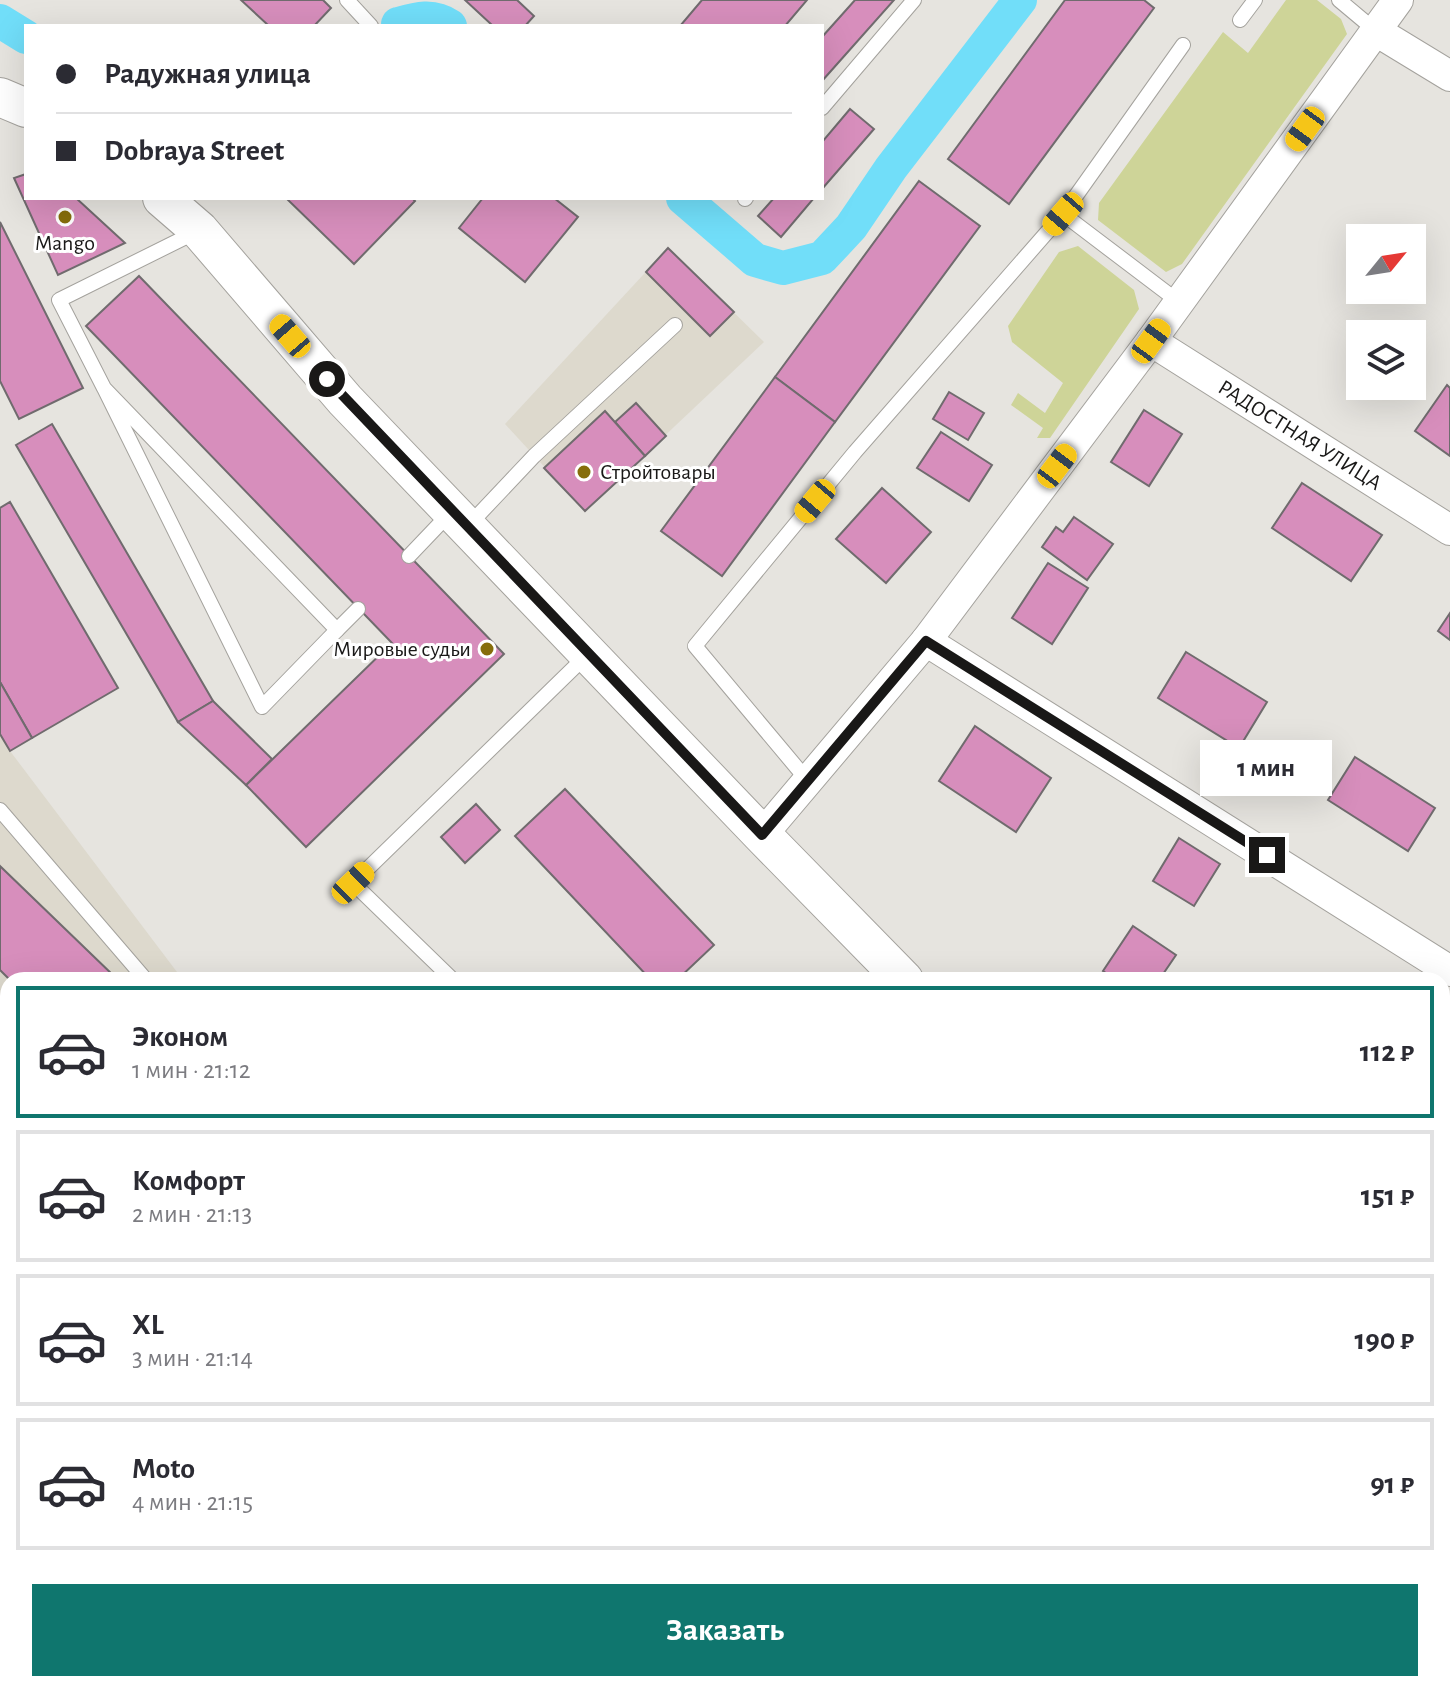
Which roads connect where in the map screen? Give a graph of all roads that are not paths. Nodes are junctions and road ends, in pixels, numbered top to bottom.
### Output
1 (347, 0) edge
2 (914, 0) edge
3 (1255, 0) edge
4 (1339, 0) edge
5 (1398, 0) edge
6 (1240, 20) dead end
7 (369, 24) edge
8 (1376, 31) junction
9 (1183, 45) dead end
10 (1450, 76) edge
11 (0, 97) edge
12 (824, 106) edge
13 (24, 107) edge
14 (164, 200) edge
15 (1063, 214) junction
16 (199, 230) junction
17 (1179, 302) junction
18 (675, 325) dead end
19 (1151, 341) junction
20 (104, 388) junction
21 (459, 519) junction
22 (1450, 530) edge
23 (409, 556) dead end
24 (358, 609) dead end
25 (337, 630) junction
26 (926, 641) junction
27 (588, 654) junction
28 (808, 781) junction
29 (0, 810) edge
30 (762, 835) junction
31 (1450, 971) edge
32 (139, 972) edge
33 (445, 972) edge
34 (896, 972) edge

1 - 7 lane
2 - 12 lane
3 - 6 lane
4 - 8 lane
5 - 8 street
8 - 10 street
8 - 17 street
9 - 15 lane
11 - 13 street
14 - 16 street
15 - 17 lane
15 - 28 lane
16 - 20 lane
16 - 21 street
17 - 19 street
18 - 21 lane
19 - 22 street, РАДОСТНАЯ УЛИЦА
19 - 26 street
20 - 25 lane
20 - 25 lane
21 - 23 lane
21 - 27 street
24 - 25 lane
26 - 28 street
26 - 31 street
27 - 30 street
27 - 33 lane
28 - 30 street
29 - 32 lane
30 - 34 street

